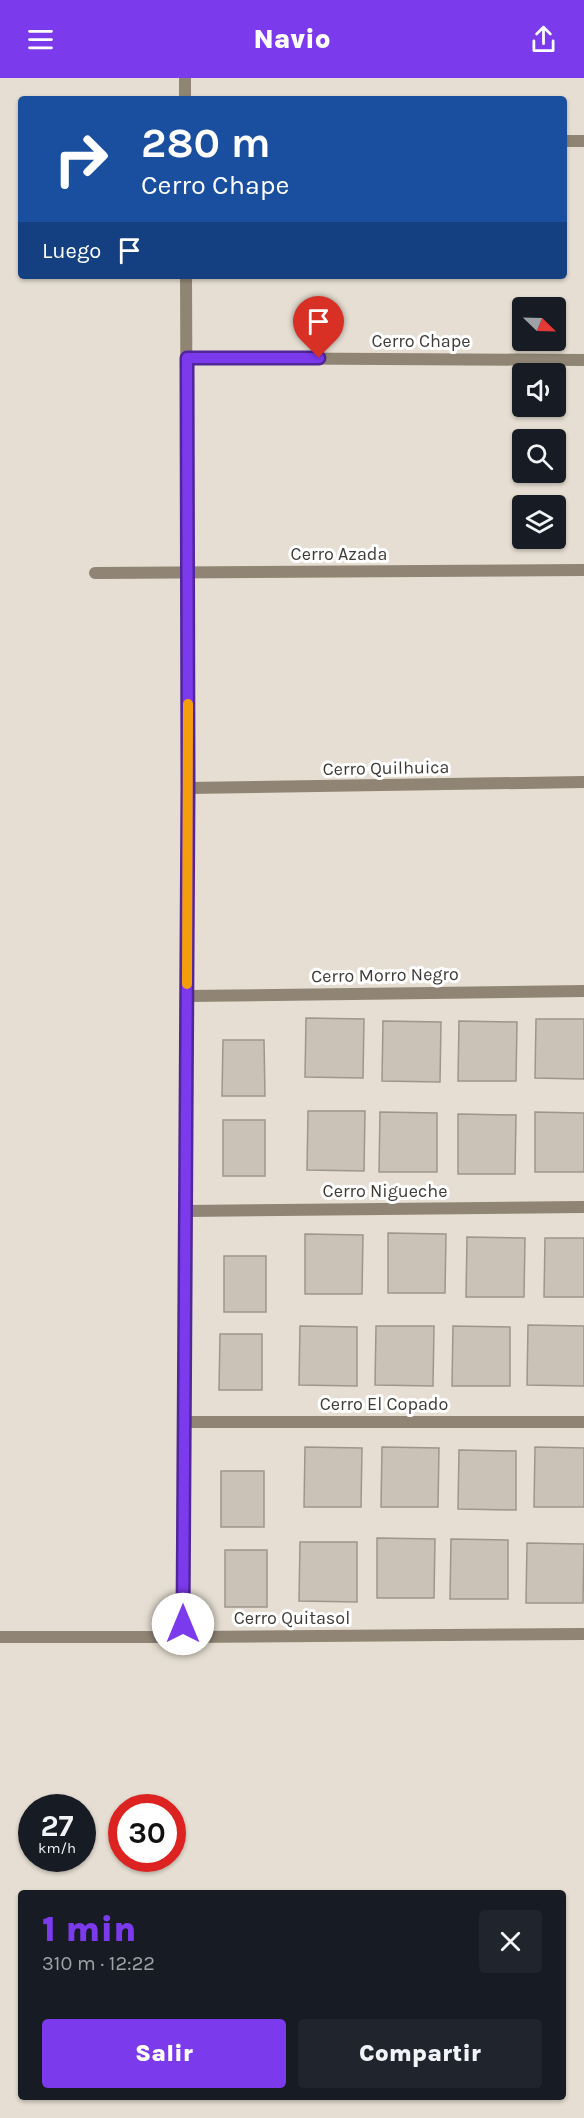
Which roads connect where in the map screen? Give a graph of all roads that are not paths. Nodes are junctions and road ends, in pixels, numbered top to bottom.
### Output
1 (185, 78) edge
2 (185, 96) edge
3 (567, 141) edge
4 (584, 141) edge
5 (186, 279) edge
6 (187, 358) junction
7 (584, 360) edge
8 (584, 570) edge
9 (95, 573) dead end
10 (188, 573) junction
11 (584, 782) edge
12 (188, 788) junction
13 (584, 991) edge
14 (187, 996) junction
15 (584, 1208) edge
16 (186, 1211) junction
17 (185, 1422) junction
18 (584, 1422) edge
19 (584, 1634) edge
20 (20, 1636) junction
21 (0, 1637) edge
22 (183, 1637) junction
23 (0, 1647) edge

1 - 2 street
3 - 4 street
5 - 6 street
6 - 7 street, Cerro Chape
6 - 10 street
8 - 10 street, Cerro Azada
9 - 10 street, Cerro Azada
10 - 12 street
11 - 12 street, Cerro Quilhuica
12 - 14 street
13 - 14 street, Cerro Morro Negro
14 - 16 street
15 - 16 street, Cerro Nigueche
16 - 17 street
17 - 18 street, Cerro El Copado
17 - 22 street
19 - 22 street, Cerro Quitasol
20 - 21 street, Cerro Quitasol
20 - 22 street, Cerro Quitasol
20 - 23 street

